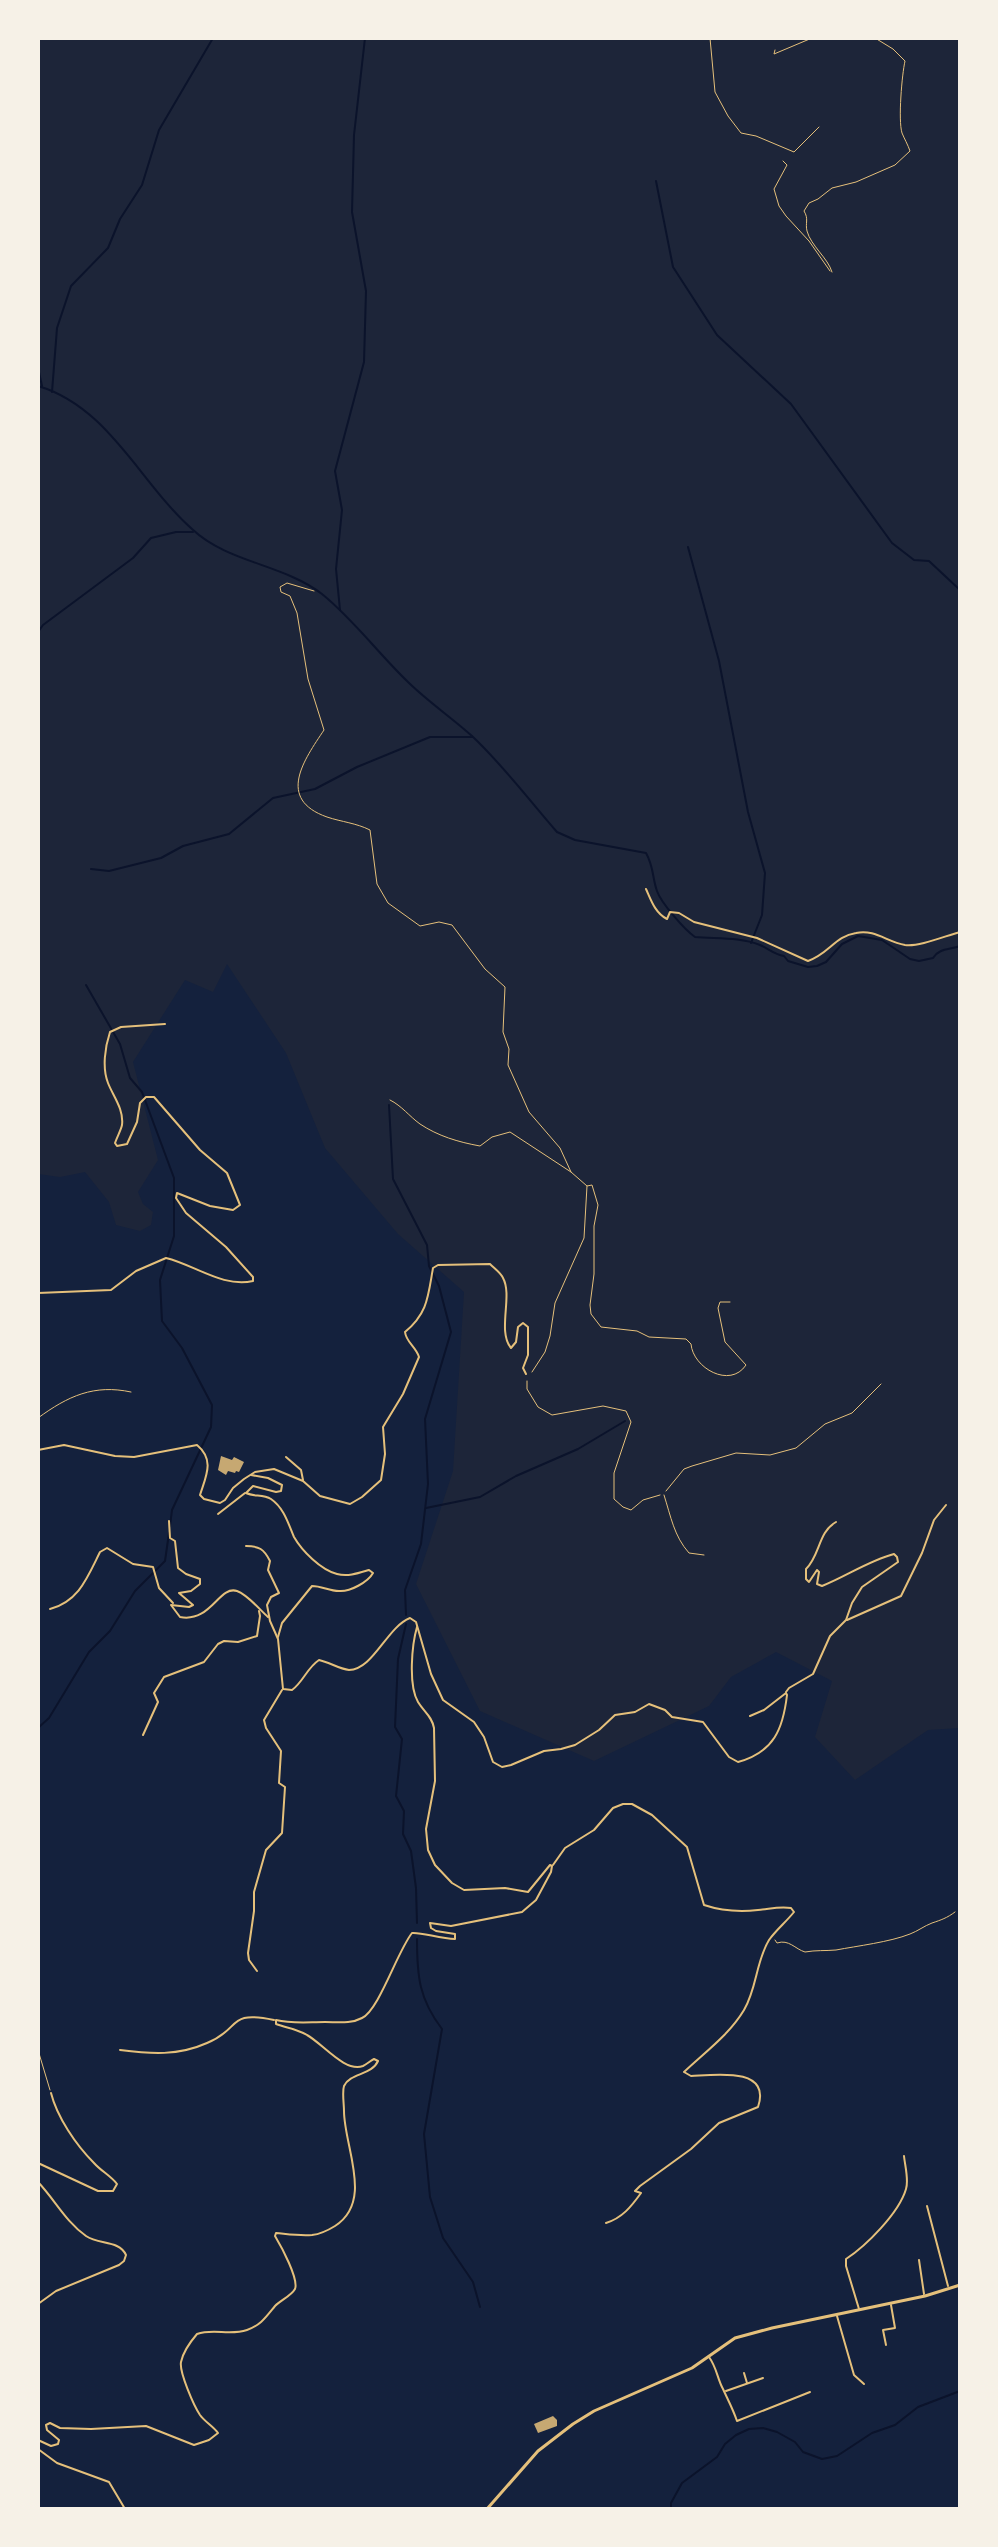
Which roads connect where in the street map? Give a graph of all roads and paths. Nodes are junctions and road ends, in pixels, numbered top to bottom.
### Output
1 (710, 38) edge
2 (812, 38) edge
3 (875, 38) edge
4 (775, 50) dead end
5 (819, 127) dead end
6 (783, 161) dead end
7 (314, 591) dead end
8 (646, 889) dead end
9 (960, 932) edge
10 (165, 1024) dead end
11 (390, 1100) dead end
12 (571, 1172) junction
13 (587, 1186) junction
14 (38, 1293) edge
15 (730, 1302) dead end
16 (526, 1374) junction
17 (881, 1384) dead end
18 (131, 1392) dead end
19 (38, 1418) edge
20 (38, 1450) edge
21 (286, 1457) dead end
22 (250, 1475) junction
23 (303, 1481) junction
24 (247, 1491) junction
25 (664, 1495) junction
26 (946, 1505) dead end
27 (218, 1514) dead end
28 (169, 1521) dead end
29 (836, 1522) dead end
30 (246, 1546) dead end
31 (704, 1555) dead end
32 (173, 1603) junction
33 (50, 1609) dead end
34 (259, 1610) junction
35 (269, 1617) junction
36 (846, 1620) junction
37 (417, 1627) junction
38 (278, 1639) junction
39 (283, 1689) junction
40 (786, 1693) junction
41 (750, 1716) dead end
42 (143, 1735) dead end
43 (552, 1866) junction
44 (955, 1912) dead end
45 (777, 1932) junction
46 (257, 1971) dead end
47 (276, 2020) junction
48 (38, 2050) edge
49 (120, 2050) dead end
50 (51, 2093) joint
51 (904, 2156) dead end
52 (38, 2163) edge
53 (38, 2182) edge
54 (927, 2206) dead end
55 (606, 2223) dead end
56 (919, 2260) dead end
57 (960, 2285) edge
58 (949, 2290) junction
59 (925, 2296) junction
60 (38, 2304) edge
61 (891, 2304) junction
62 (859, 2310) junction
63 (837, 2315) junction
64 (886, 2345) dead end
65 (709, 2357) junction
66 (744, 2373) dead end
67 (763, 2378) dead end
68 (747, 2383) junction
69 (864, 2384) dead end
70 (725, 2392) junction
71 (810, 2392) dead end
72 (38, 2440) edge
73 (38, 2449) edge
74 (90, 2509) edge
75 (111, 2509) edge
76 (125, 2509) edge
77 (487, 2509) edge

1 - 5 path
2 - 4 path
3 - 6 path
7 - 12 path
8 - 9 street
10 - 14 street
11 - 12 path
12 - 13 path
13 - 15 path
13 - 16 path
16 - 23 street
16 - 25 path
17 - 25 path
18 - 19 path
20 - 22 street
21 - 23 street
22 - 23 street
22 - 24 street
24 - 27 street
24 - 38 street
25 - 31 lane
26 - 36 street
28 - 32 street
29 - 36 street
30 - 35 street
32 - 33 street
32 - 34 street
34 - 35 street
34 - 42 street
35 - 38 street
36 - 40 street
37 - 39 street
37 - 40 street
37 - 43 street
38 - 39 street
39 - 46 street
40 - 41 street
43 - 45 street
43 - 47 street
44 - 45 path
45 - 55 street
47 - 49 street
47 - 72 street
48 - 50 lane
50 - 52 street
51 - 62 street
53 - 60 street
54 - 58 street
56 - 59 street
57 - 58 street
58 - 59 street
59 - 61 street
61 - 62 street
61 - 64 street
62 - 63 street
63 - 65 street
63 - 69 street
65 - 70 street
65 - 77 street
66 - 68 street
67 - 68 street
68 - 70 street
70 - 71 street
73 - 76 street
74 - 75 street

